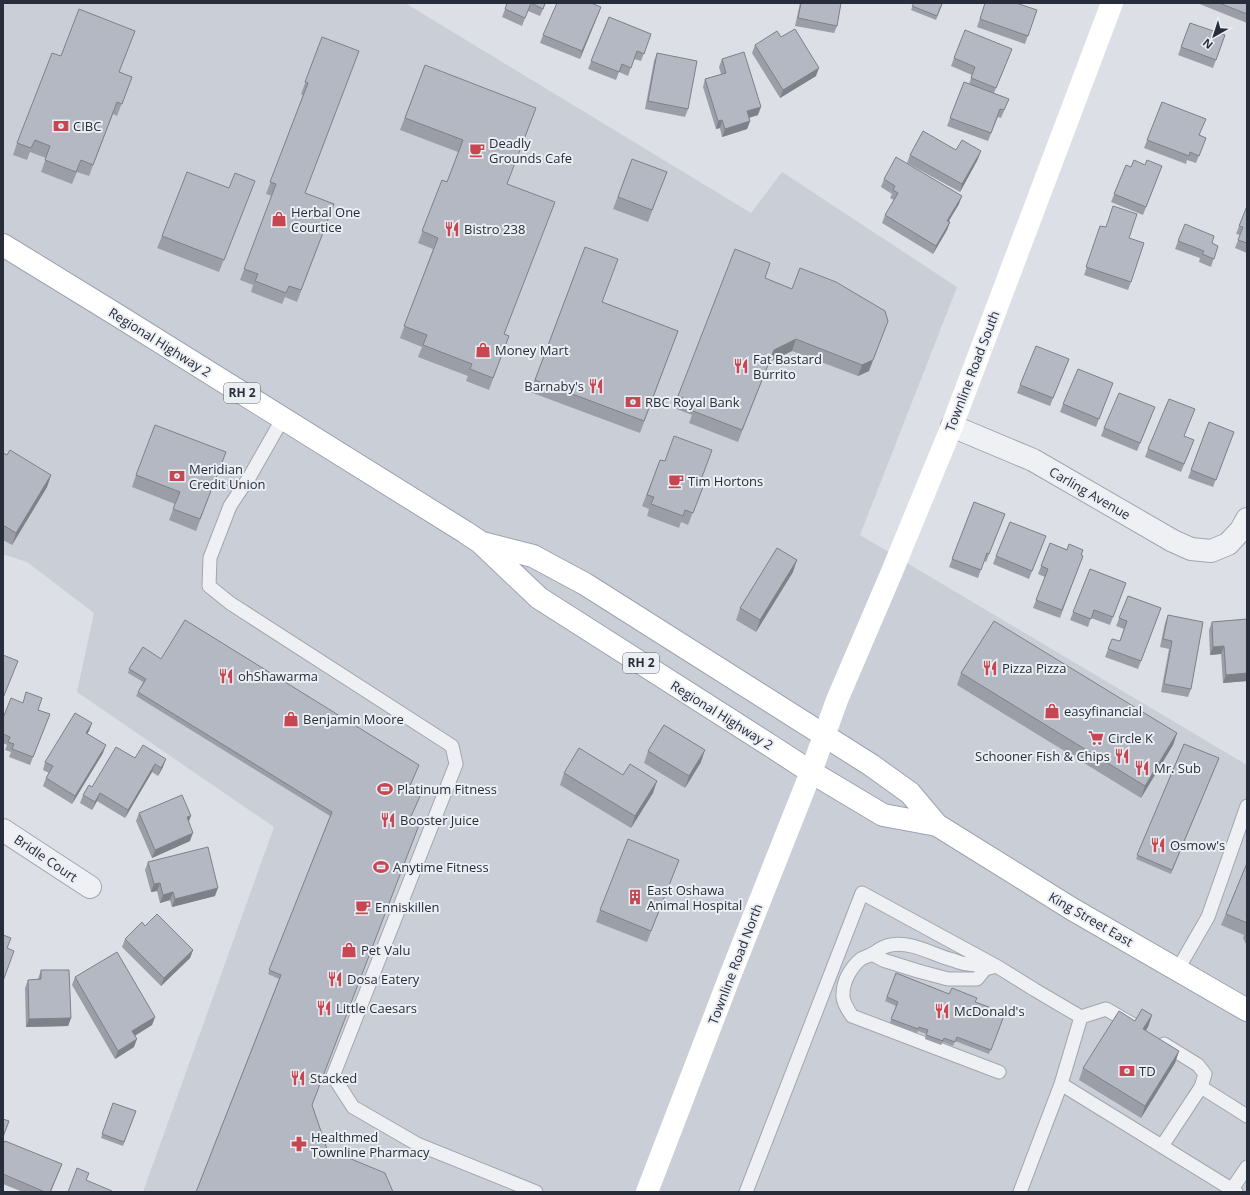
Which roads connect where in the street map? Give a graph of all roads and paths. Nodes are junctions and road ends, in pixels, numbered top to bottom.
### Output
1 (1112, 3) edge
2 (3, 245) edge
3 (283, 418) junction
4 (952, 426) junction
5 (1247, 519) edge
6 (480, 542) junction
7 (825, 736) junction
8 (811, 772) junction
9 (1247, 806) edge
10 (937, 825) junction
11 (3, 830) edge
12 (90, 887) dead end
13 (872, 954) junction
14 (998, 967) junction
15 (985, 969) junction
16 (1178, 969) junction
17 (1247, 1010) edge
18 (1082, 1017) junction
19 (1135, 1026) edge
20 (1151, 1036) edge
21 (999, 1072) dead end
22 (1061, 1084) junction
23 (1202, 1087) junction
24 (1247, 1116) edge
25 (1162, 1146) junction
26 (1247, 1167) edge
27 (1234, 1191) edge
28 (536, 1192) edge
29 (647, 1192) edge
30 (746, 1192) edge
31 (1020, 1192) edge

1 - 4 main road, Townline Road South
2 - 3 main road, Regional Highway 2 / RH 2
3 - 6 main road, Regional Highway 2 / RH 2
3 - 28 lane
4 - 5 street, Carling Avenue
4 - 7 main road, Townline Road South
6 - 7 main road, Regional Highway 2 / RH 2
6 - 8 main road, Regional Highway 2 / RH 2
7 - 8 main road, Townline Road North
7 - 10 main road, King Street East
8 - 10 main road, King Street East
8 - 29 main road, Townline Road North
9 - 16 lane
10 - 16 main road, King Street East
11 - 12 street, Bridle Court
13 - 15 lane
13 - 15 lane
13 - 21 lane
14 - 15 lane
14 - 18 lane
14 - 30 lane
16 - 17 main road, King Street East
18 - 19 lane
18 - 22 lane
20 - 23 lane
22 - 25 lane
22 - 31 lane
23 - 24 lane
23 - 25 lane
25 - 27 lane
26 - 27 lane

